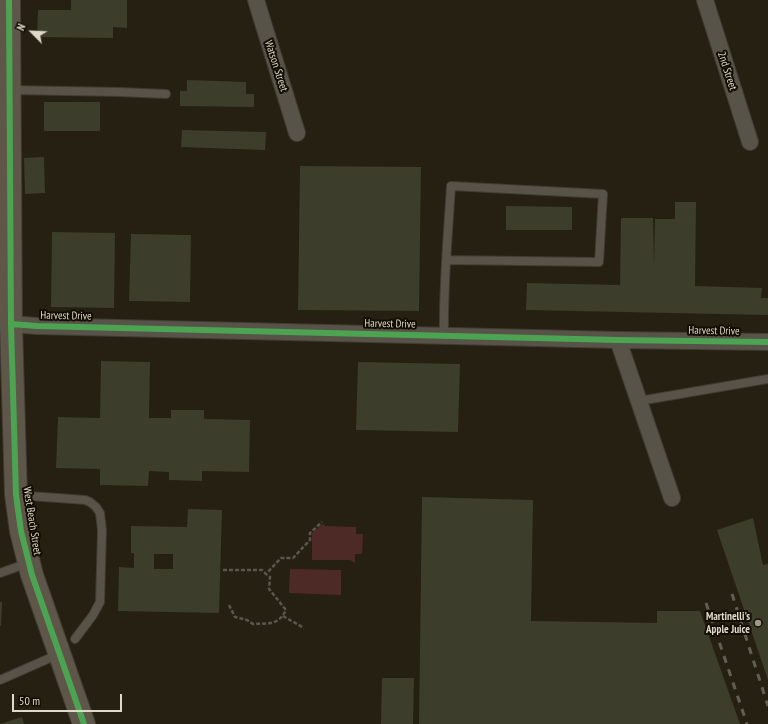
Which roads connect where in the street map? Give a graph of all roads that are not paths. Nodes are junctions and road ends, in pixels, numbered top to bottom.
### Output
1 (10, 0) edge
2 (256, 0) edge
3 (705, 0) edge
4 (10, 90) junction
5 (166, 94) dead end
6 (297, 133) dead end
7 (750, 142) dead end
8 (446, 260) junction
9 (6, 290) edge
10 (12, 324) junction
11 (444, 335) junction
12 (618, 340) junction
13 (768, 342) edge
14 (768, 379) edge
15 (638, 401) junction
16 (16, 495) junction
17 (672, 498) dead end
18 (29, 563) junction
19 (0, 572) edge
20 (67, 646) junction
21 (0, 680) edge
22 (84, 724) edge

1 - 4 main road, West Beach Street
2 - 6 street, Watson Street
3 - 7 street, 2nd Street
4 - 5 lane
4 - 9 main road, West Beach Street
8 - 8 lane
8 - 11 lane
9 - 10 main road, West Beach Street
10 - 11 street, Harvest Drive
10 - 16 main road, West Beach Street
11 - 12 street, Harvest Drive
12 - 13 street, Harvest Drive
12 - 15 street
14 - 15 lane
15 - 17 street
16 - 18 main road, West Beach Street
16 - 20 lane
18 - 19 lane
18 - 20 main road, West Beach Street
20 - 21 lane
20 - 22 main road, West Beach Street

